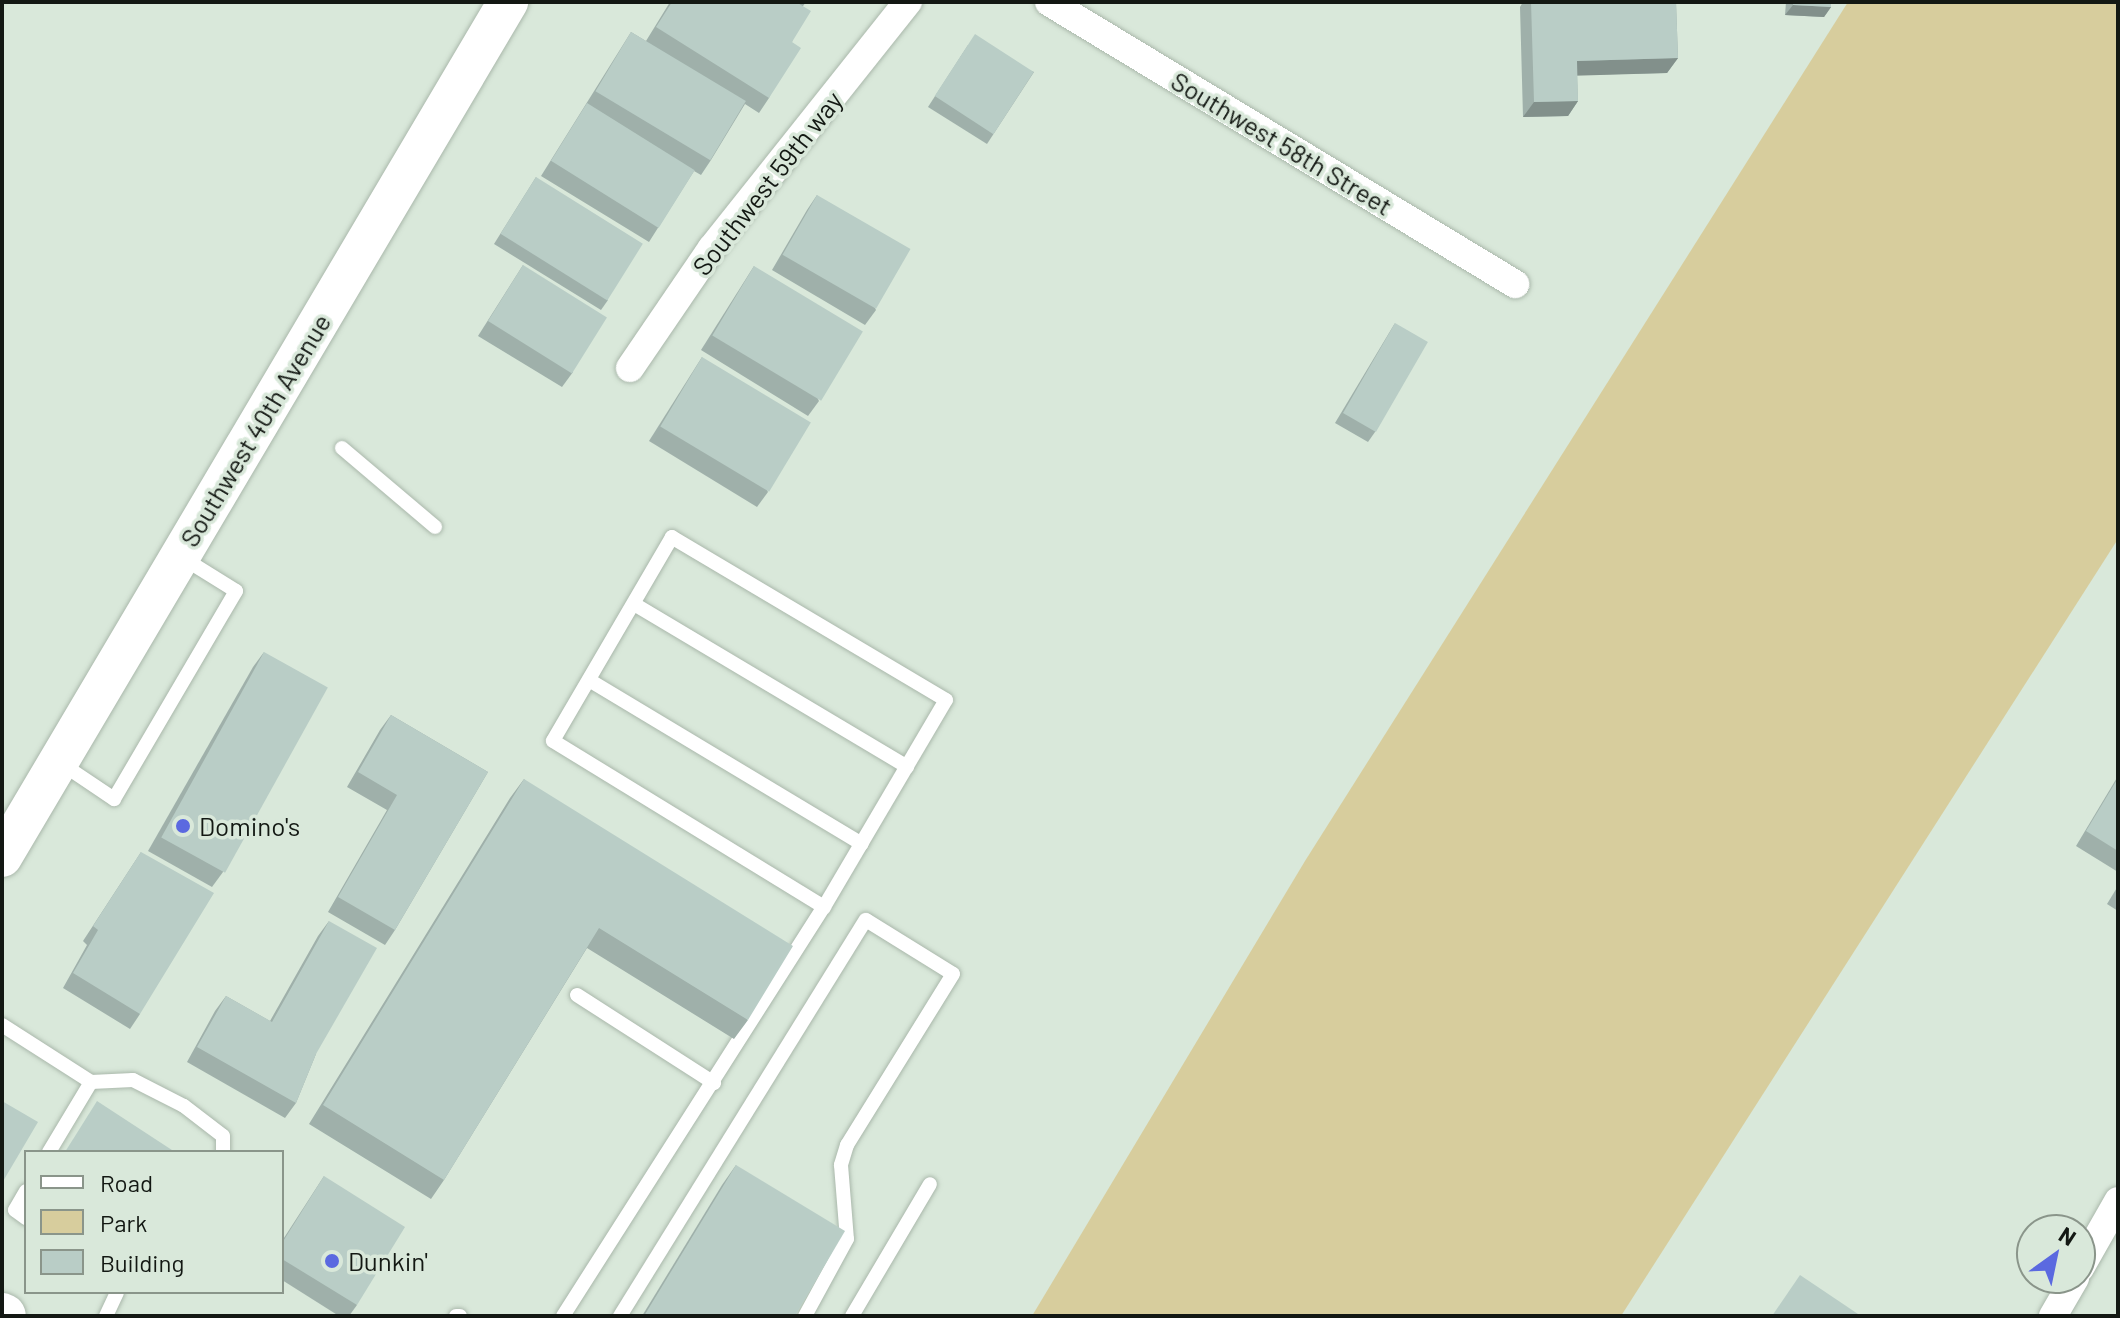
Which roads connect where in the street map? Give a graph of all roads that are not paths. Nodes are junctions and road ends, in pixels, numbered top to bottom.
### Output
1 (508, 2) edge
2 (908, 2) edge
3 (1049, 2) edge
4 (1515, 284) dead end
5 (630, 368) dead end
6 (342, 448) dead end
7 (435, 527) dead end
8 (180, 556) junction
9 (634, 604) junction
10 (589, 680) junction
11 (58, 762) junction
12 (907, 767) junction
13 (862, 844) junction
14 (2, 857) edge
15 (824, 907) junction
16 (577, 995) edge
17 (2, 1025) edge
18 (91, 1082) junction
19 (714, 1083) junction
20 (50, 1150) edge
21 (223, 1150) edge
22 (930, 1184) dead end
23 (24, 1194) edge
24 (2118, 1201) edge
25 (14, 1212) edge
26 (2096, 1240) edge
27 (116, 1294) edge
28 (2066, 1294) edge
29 (106, 1316) edge
30 (563, 1316) edge
31 (620, 1316) edge
32 (805, 1316) edge
33 (852, 1316) edge
34 (2053, 1316) edge

1 - 8 street, Southwest 40th Avenue
2 - 5 street, Southwest 59th way
3 - 4 street, Southwest 58th Street
6 - 7 lane
8 - 11 street, Southwest 40th Avenue
8 - 11 lane
9 - 10 lane
9 - 12 lane
9 - 12 lane
10 - 13 lane
10 - 15 lane
11 - 14 street, Southwest 40th Avenue
12 - 13 lane
13 - 15 lane
15 - 19 lane
16 - 19 lane
17 - 18 lane
18 - 20 lane
18 - 21 lane
19 - 30 lane
22 - 33 lane
23 - 25 lane
24 - 26 street
27 - 29 lane
28 - 34 street
31 - 32 lane

